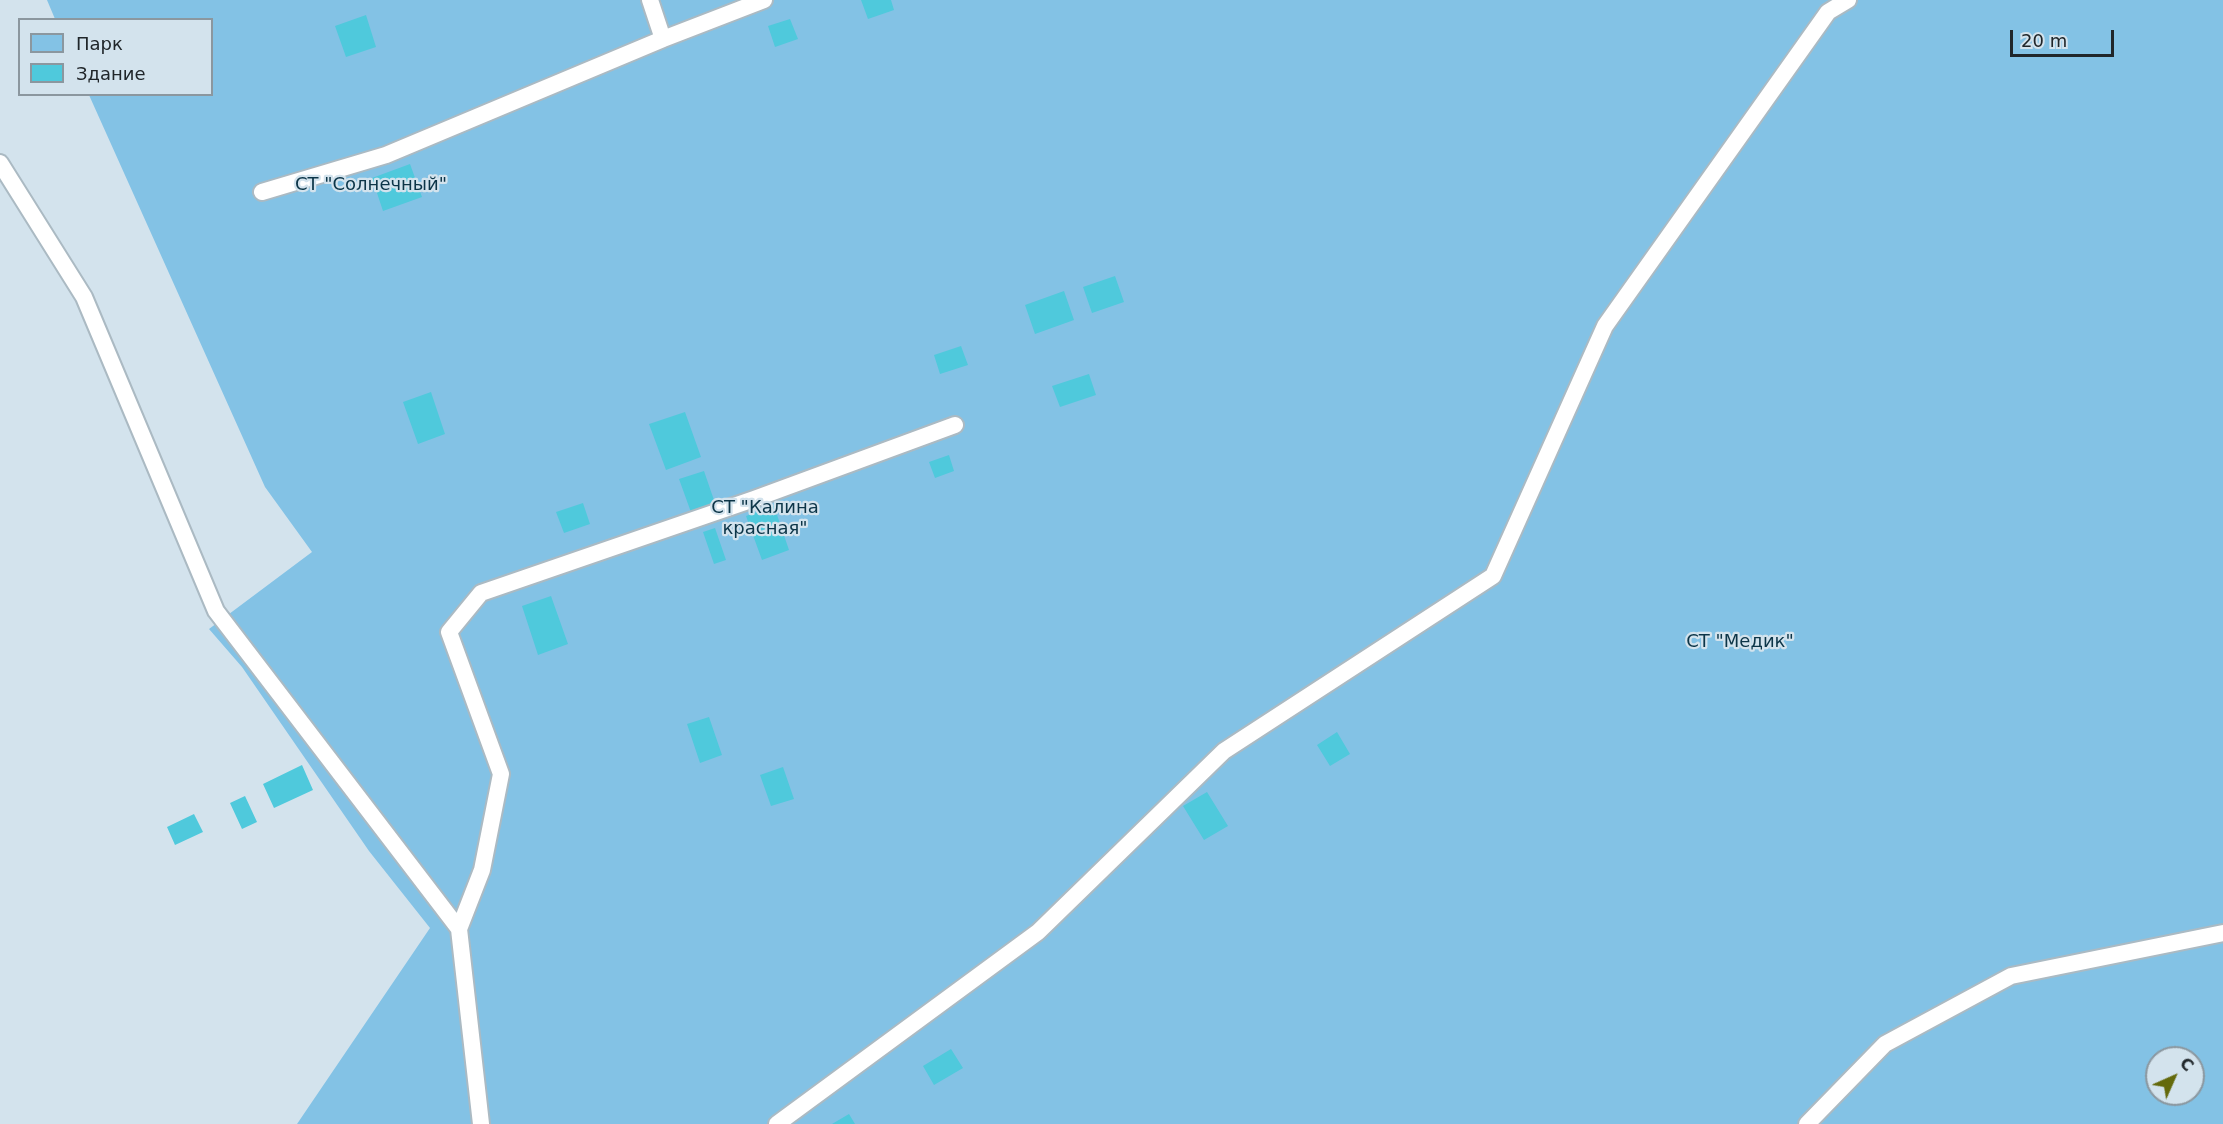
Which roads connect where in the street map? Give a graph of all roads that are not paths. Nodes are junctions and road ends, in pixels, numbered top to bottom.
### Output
1 (650, 0) edge
2 (764, 0) edge
3 (1848, 0) edge
4 (663, 39) junction
5 (0, 163) edge
6 (261, 192) dead end
7 (955, 425) dead end
8 (459, 929) junction
9 (2223, 933) edge
10 (482, 1124) edge
11 (777, 1124) edge
12 (1807, 1124) edge

1 - 4 lane
2 - 4 lane
3 - 11 lane
4 - 6 lane
5 - 8 lane
7 - 8 lane
8 - 10 lane
9 - 12 lane

